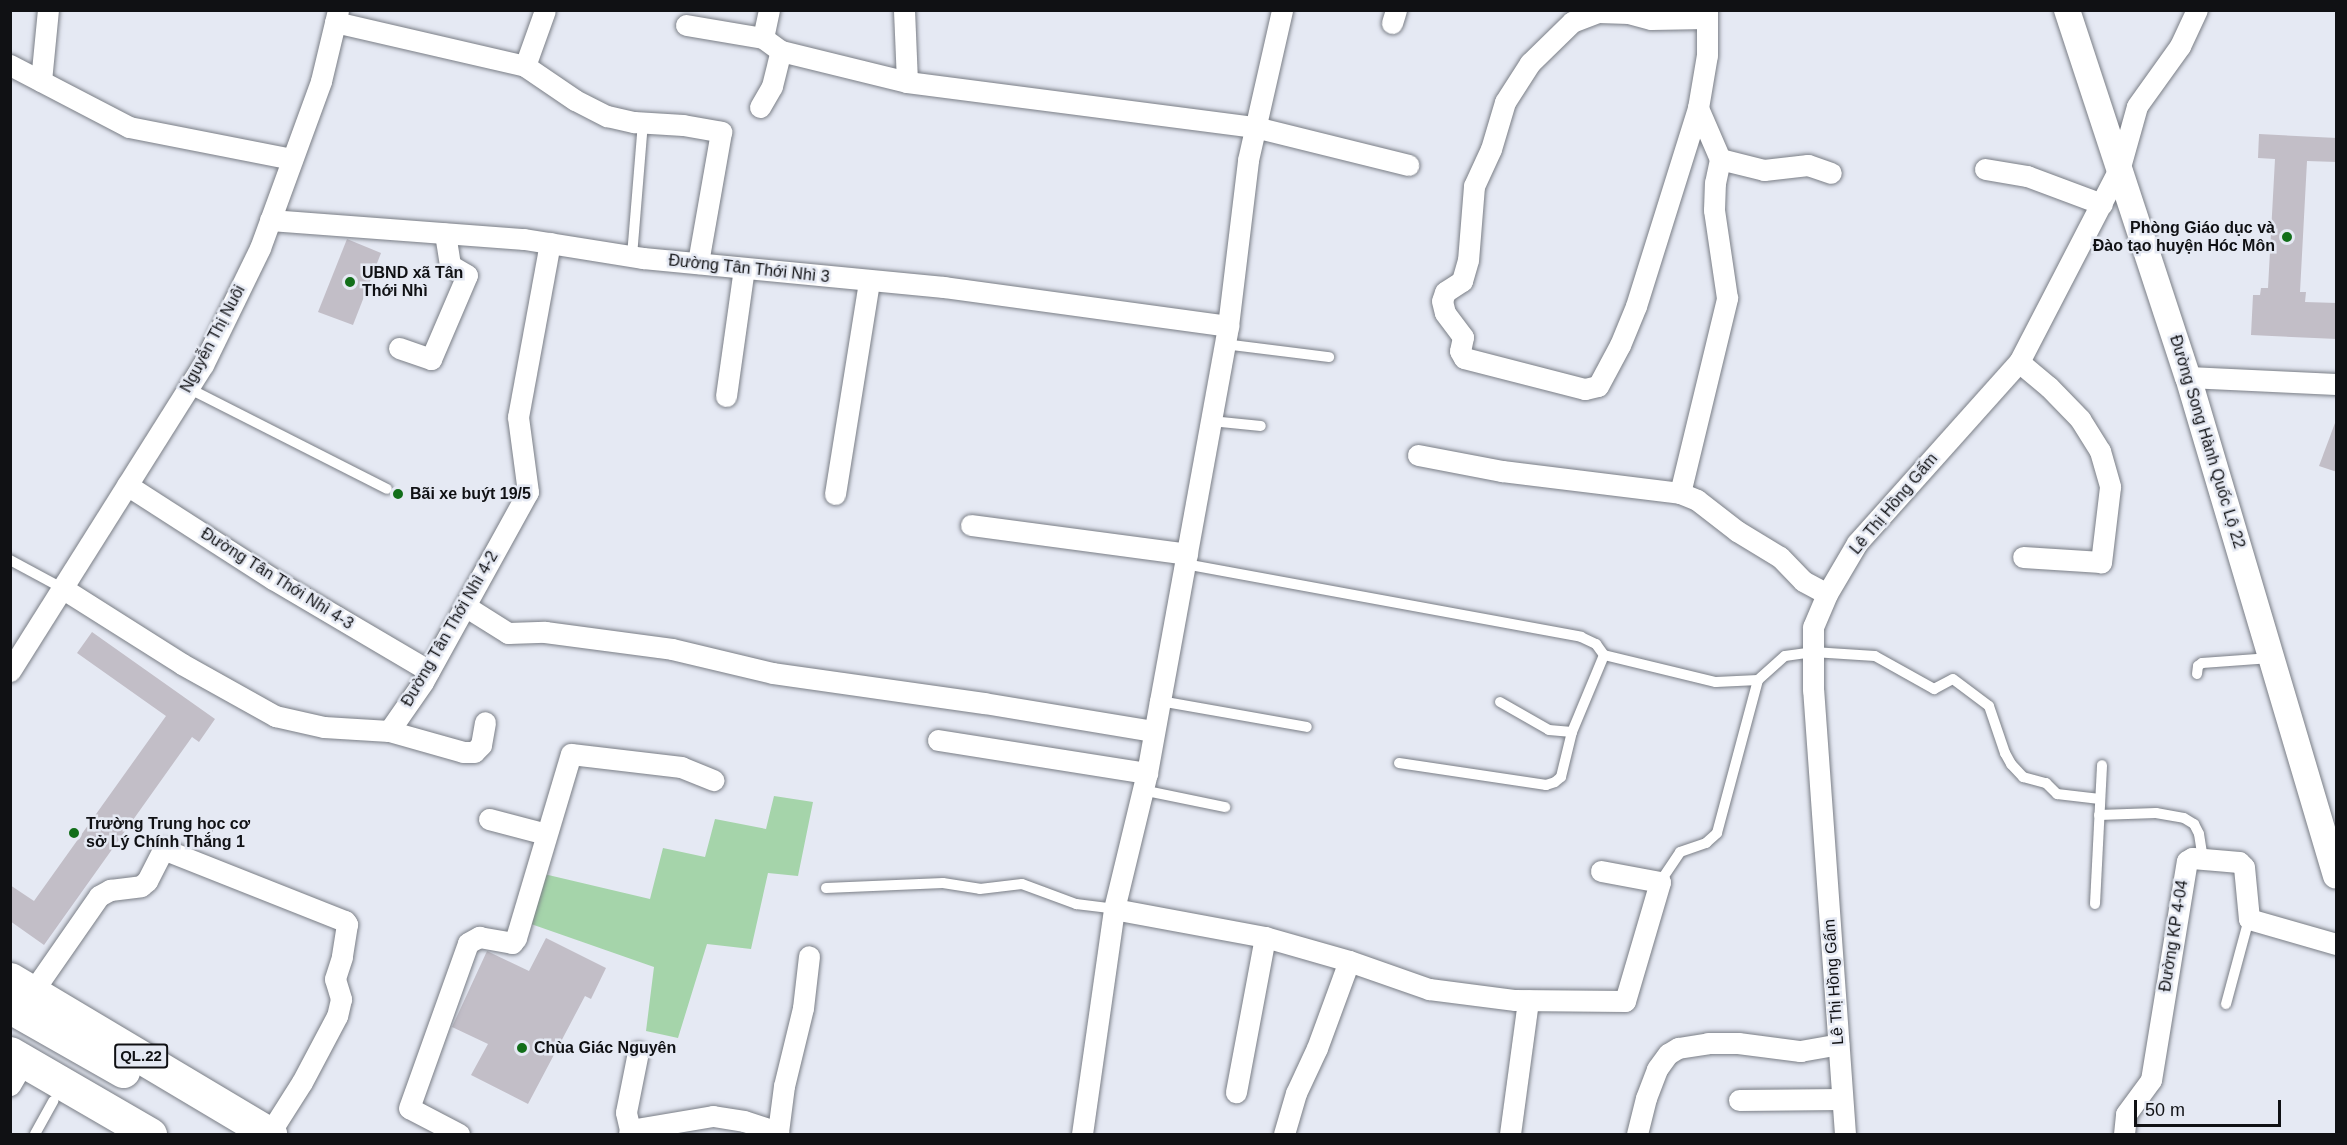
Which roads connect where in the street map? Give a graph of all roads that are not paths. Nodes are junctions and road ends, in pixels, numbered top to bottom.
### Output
1 (48, 10) edge
2 (545, 10) edge
3 (769, 10) edge
4 (904, 10) edge
5 (1282, 10) edge
6 (2067, 10) edge
7 (2197, 10) edge
8 (1707, 14) edge
9 (337, 16) edge
10 (686, 25) dead end
11 (763, 38) junction
12 (782, 51) junction
13 (10, 65) edge
14 (525, 66) junction
15 (41, 81) junction
16 (907, 82) junction
17 (760, 107) dead end
18 (1698, 108) junction
19 (643, 123) junction
20 (1256, 127) junction
21 (292, 159) junction
22 (1720, 159) junction
23 (1408, 165) dead end
24 (2120, 167) junction
25 (1985, 169) dead end
26 (1831, 173) dead end
27 (2102, 204) junction
28 (270, 220) junction
29 (445, 233) junction
30 (550, 243) junction
31 (632, 256) junction
32 (698, 263) junction
33 (744, 268) junction
34 (869, 282) junction
35 (1226, 335) junction
36 (399, 348) dead end
37 (1329, 357) dead end
38 (2019, 362) junction
39 (2188, 377) junction
40 (2337, 384) edge
41 (188, 388) junction
42 (726, 396) dead end
43 (1211, 421) junction
44 (1261, 426) dead end
45 (1418, 455) dead end
46 (127, 485) junction
47 (387, 489) dead end
48 (1680, 493) junction
49 (835, 494) dead end
50 (971, 525) dead end
51 (2023, 556) dead end
52 (1186, 559) junction
53 (10, 561) edge
54 (62, 588) junction
55 (1827, 594) junction
56 (465, 606) junction
57 (1813, 652) junction
58 (1604, 655) junction
59 (2271, 658) junction
60 (10, 671) edge
61 (429, 671) junction
62 (2197, 674) dead end
63 (1758, 680) junction
64 (1160, 701) junction
65 (1500, 702) dead end
66 (485, 722) dead end
67 (1307, 728) dead end
68 (389, 731) junction
69 (1154, 731) junction
70 (1572, 732) junction
71 (938, 740) dead end
72 (1399, 763) dead end
73 (2102, 765) dead end
74 (714, 780) dead end
75 (1144, 782) junction
76 (2100, 799) junction
77 (1225, 807) dead end
78 (2099, 815) junction
79 (489, 819) dead end
80 (546, 834) junction
81 (2203, 859) junction
82 (1600, 871) dead end
83 (2337, 876) edge
84 (1660, 882) junction
85 (826, 888) dead end
86 (2095, 904) dead end
87 (1114, 909) junction
88 (2249, 919) junction
89 (1264, 937) junction
90 (2337, 944) edge
91 (809, 956) dead end
92 (1349, 961) junction
93 (18, 992) edge
94 (1528, 1000) junction
95 (2226, 1004) dead end
96 (1838, 1044) junction
97 (638, 1052) dead end
98 (14, 1071) edge
99 (1236, 1092) dead end
100 (1842, 1099) junction
101 (1738, 1100) dead end
102 (54, 1101) junction
103 (630, 1132) edge
104 (777, 1133) edge
105 (36, 1134) edge
106 (108, 1134) edge
107 (150, 1134) edge
108 (235, 1134) edge
109 (269, 1134) edge
110 (459, 1134) edge
111 (1082, 1134) edge
112 (1284, 1134) edge
113 (1510, 1134) edge
114 (1637, 1134) edge
115 (1845, 1134) edge
116 (2124, 1134) edge

1 - 15 street
2 - 14 street
3 - 11 street
4 - 16 street
5 - 20 street
6 - 24 street, Đường Song Hành Quốc Lộ 22
7 - 24 street, Lê Thị Hồng Gấm
8 - 18 street
8 - 18 street
9 - 14 street
9 - 21 street, Nguyễn Thị Nuôi
10 - 11 street
11 - 12 street
12 - 16 street
12 - 17 street
13 - 15 street
14 - 19 street
15 - 21 street
16 - 20 street
18 - 22 street
19 - 31 lane
19 - 32 street
20 - 23 street
20 - 35 street
21 - 28 street, Nguyễn Thị Nuôi
22 - 26 street
22 - 48 street
24 - 27 street, Lê Thị Hồng Gấm
24 - 39 street, Đường Song Hành Quốc Lộ 22
25 - 27 street
27 - 38 street, Lê Thị Hồng Gấm
28 - 29 street, Đường Tân Thới Nhì 3
28 - 41 street, Nguyễn Thị Nuôi
29 - 30 street, Đường Tân Thới Nhì 3
29 - 36 street
30 - 31 street, Đường Tân Thới Nhì 3
30 - 56 street, Đường Tân Thới Nhì 4-2
31 - 32 street, Đường Tân Thới Nhì 3
32 - 33 street, Đường Tân Thới Nhì 3
33 - 34 street, Đường Tân Thới Nhì 3
33 - 42 street
34 - 35 street, Đường Tân Thới Nhì 3
34 - 49 street
35 - 37 lane
35 - 43 street
38 - 51 street
38 - 55 street, Lê Thị Hồng Gấm
39 - 40 street
39 - 59 street, Đường Song Hành Quốc Lộ 22
41 - 46 street, Nguyễn Thị Nuôi
41 - 47 lane
43 - 44 lane
43 - 52 street
45 - 48 street
46 - 54 street, Nguyễn Thị Nuôi
46 - 61 street, Đường Tân Thới Nhì 4-3
48 - 55 street
50 - 52 street
52 - 58 lane
52 - 64 street
53 - 54 lane
54 - 60 street, Nguyễn Thị Nuôi
54 - 68 street
55 - 57 street, Lê Thị Hồng Gấm
56 - 61 street, Đường Tân Thới Nhì 4-2
56 - 69 street
57 - 63 lane
57 - 76 lane
57 - 96 street, Lê Thị Hồng Gấm
58 - 63 lane
58 - 70 lane
59 - 62 lane
59 - 83 street, Đường Song Hành Quốc Lộ 22
61 - 68 street, Đường Tân Thới Nhì 4-2
63 - 84 lane
64 - 67 lane
64 - 69 street
65 - 70 lane
66 - 68 street
69 - 75 street
70 - 72 lane
71 - 75 street
73 - 76 lane
74 - 80 street
75 - 77 lane
75 - 87 street
76 - 78 lane
78 - 81 lane
78 - 86 lane
79 - 80 street
80 - 110 street
81 - 88 street
81 - 116 street, Đường KP 4-04
82 - 84 street
84 - 94 street
85 - 87 lane
87 - 89 street
87 - 111 street
88 - 90 street
88 - 95 lane
89 - 92 street
89 - 99 street
91 - 104 street
92 - 94 street
92 - 112 street
93 - 108 highway, QL.22
93 - 109 highway, QL.22
93 - 109 street
94 - 113 street
96 - 100 street, Lê Thị Hồng Gấm
96 - 114 street
97 - 103 street
98 - 102 highway
98 - 107 highway
100 - 101 street
100 - 115 street, Lê Thị Hồng Gấm
102 - 105 lane
102 - 106 highway
103 - 104 street

